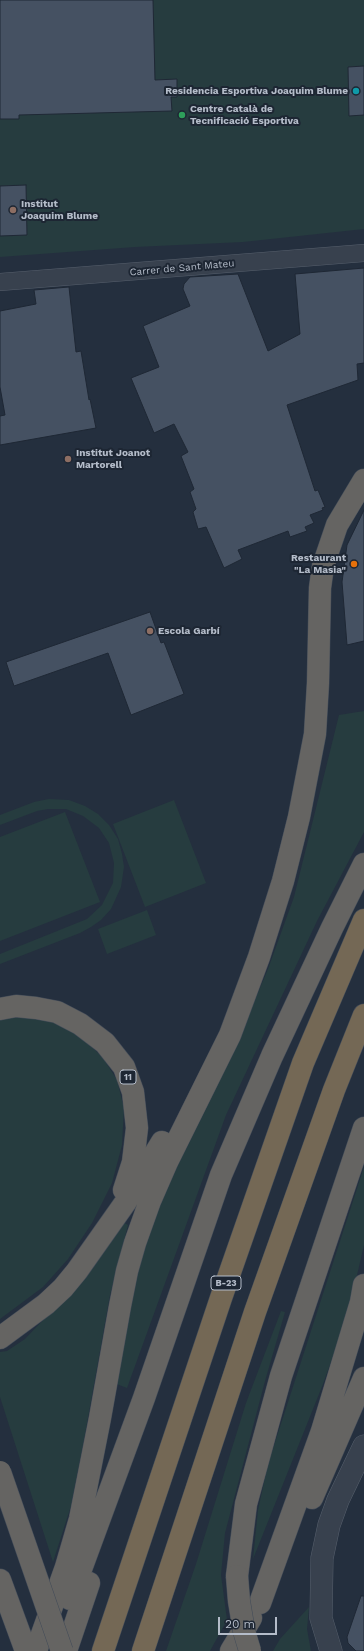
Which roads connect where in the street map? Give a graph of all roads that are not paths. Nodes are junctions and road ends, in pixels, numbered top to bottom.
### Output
1 (364, 253) edge
2 (0, 282) edge
3 (364, 480) edge
4 (364, 864) edge
5 (282, 881) junction
6 (364, 920) edge
7 (0, 1009) edge
8 (364, 1015) edge
9 (364, 1128) edge
10 (107, 1228) junction
11 (364, 1285) edge
12 (0, 1338) edge
13 (364, 1378) edge
14 (144, 1398) junction
15 (364, 1446) edge
16 (0, 1472) edge
17 (0, 1580) edge
18 (260, 1603) junction
19 (26, 1651) edge
20 (36, 1651) edge
21 (51, 1651) edge
22 (62, 1651) edge
23 (66, 1651) edge
24 (103, 1651) edge
25 (143, 1651) edge
26 (231, 1651) edge
27 (250, 1651) edge
28 (331, 1651) edge

1 - 2 street, Carrer de Sant Mateu
3 - 5 highway
4 - 14 highway
5 - 10 highway
5 - 20 highway
6 - 24 highway, B-23
7 - 10 highway, 11
8 - 25 highway
9 - 27 highway, bridge
10 - 12 highway
11 - 18 highway
13 - 18 highway
14 - 21 highway
14 - 23 highway
15 - 28 street
16 - 22 highway, bridge
17 - 19 highway
18 - 26 highway

